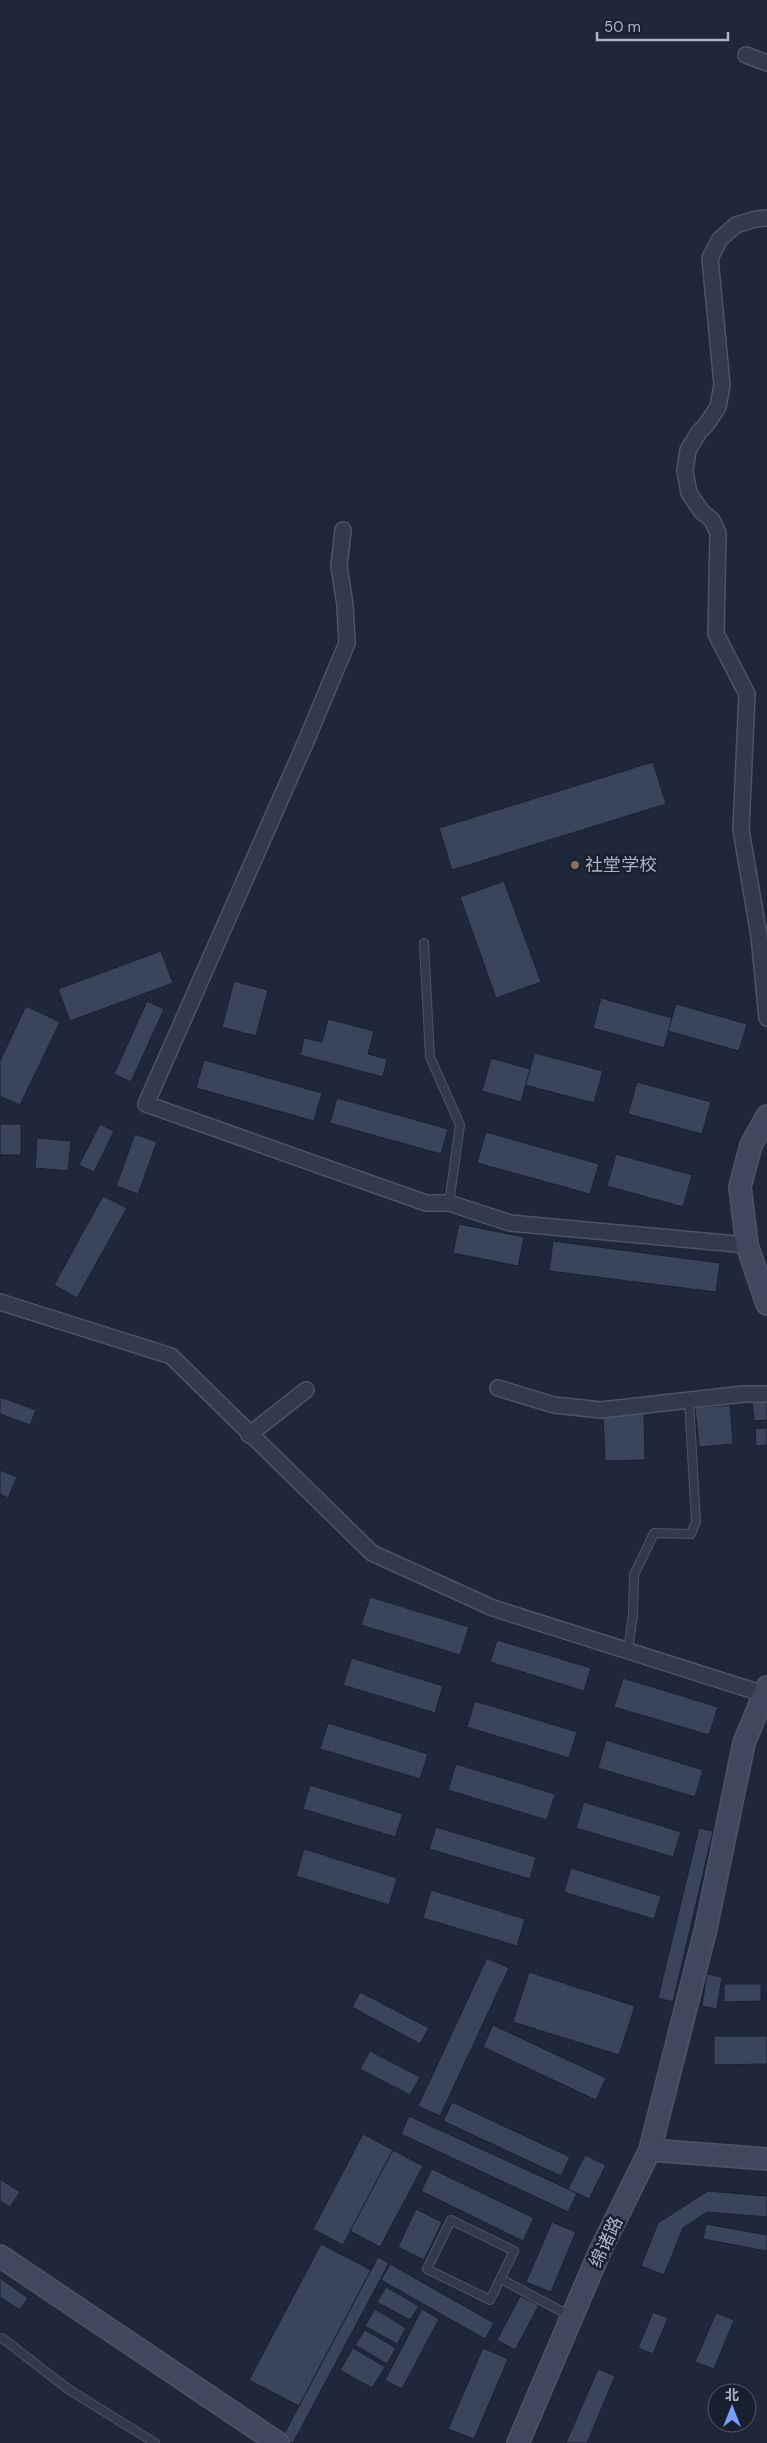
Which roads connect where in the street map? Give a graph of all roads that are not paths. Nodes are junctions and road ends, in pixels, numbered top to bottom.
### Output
1 (746, 55) dead end
2 (767, 63) edge
3 (767, 218) edge
4 (343, 530) dead end
5 (424, 943) dead end
6 (767, 1018) edge
7 (765, 1123) edge
8 (449, 1203) junction
9 (748, 1245) junction
10 (0, 1302) edge
11 (767, 1304) edge
12 (498, 1388) dead end
13 (306, 1390) dead end
14 (767, 1394) edge
15 (689, 1400) junction
16 (250, 1435) junction
17 (628, 1651) junction
18 (763, 1703) edge
19 (650, 2150) junction
20 (767, 2159) edge
21 (1, 2260) edge
22 (501, 2279) junction
23 (572, 2317) junction
24 (2, 2338) dead end
25 (155, 2443) edge
26 (278, 2443) edge
27 (518, 2443) edge

1 - 2 street
3 - 6 street
4 - 8 street
5 - 8 lane
7 - 9 street
8 - 9 street
9 - 11 street
10 - 16 street
12 - 15 street
13 - 16 street
14 - 15 street
15 - 17 lane
16 - 17 street
17 - 18 street
18 - 19 street, 绵诸路
19 - 20 street
19 - 23 street, 绵诸路
21 - 26 street
22 - 22 lane
22 - 23 lane
23 - 27 street, 绵诸路
24 - 25 lane

